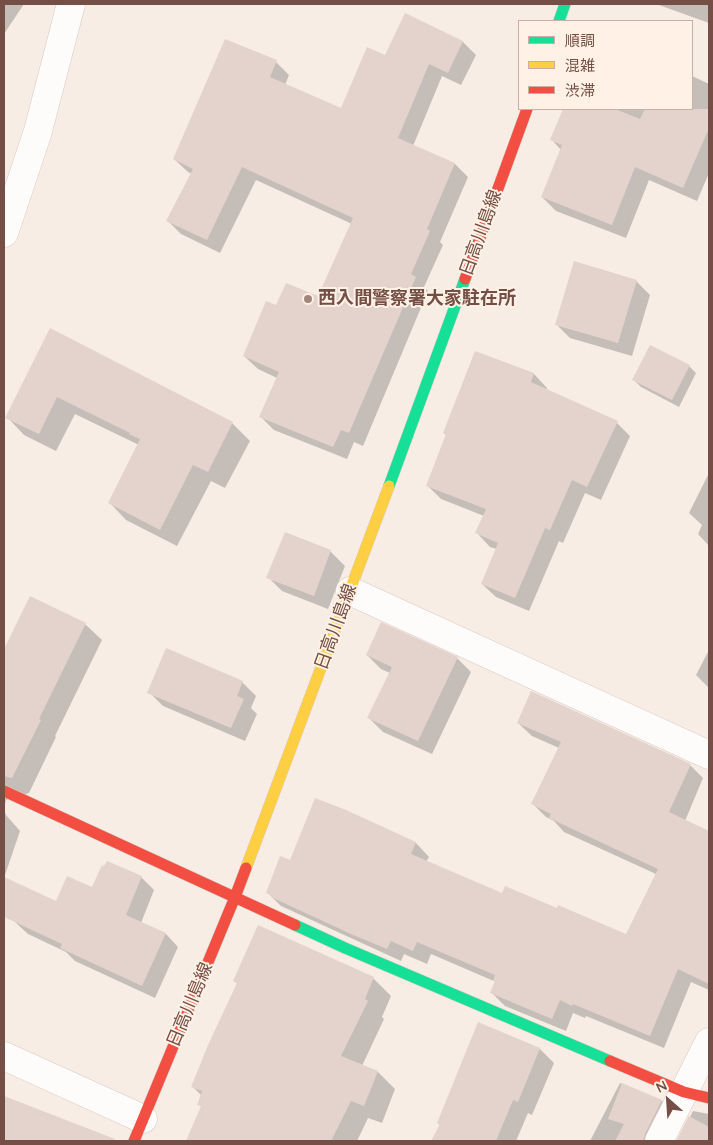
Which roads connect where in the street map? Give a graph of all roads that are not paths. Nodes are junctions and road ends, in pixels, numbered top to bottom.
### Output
1 (71, 4) edge
2 (565, 4) edge
3 (559, 20) edge
4 (527, 110) edge
5 (4, 233) edge
6 (350, 591) junction
7 (709, 755) edge
8 (4, 791) edge
9 (235, 897) junction
10 (709, 1042) edge
11 (4, 1056) edge
12 (697, 1095) edge
13 (139, 1130) edge
14 (659, 1141) edge

1 - 5 street
2 - 3 main road
4 - 6 main road, 日高川島線
6 - 7 street
6 - 9 main road, 日高川島線
8 - 9 main road
9 - 12 main road
9 - 13 main road, 日高川島線
10 - 12 street
11 - 13 street
12 - 14 street

